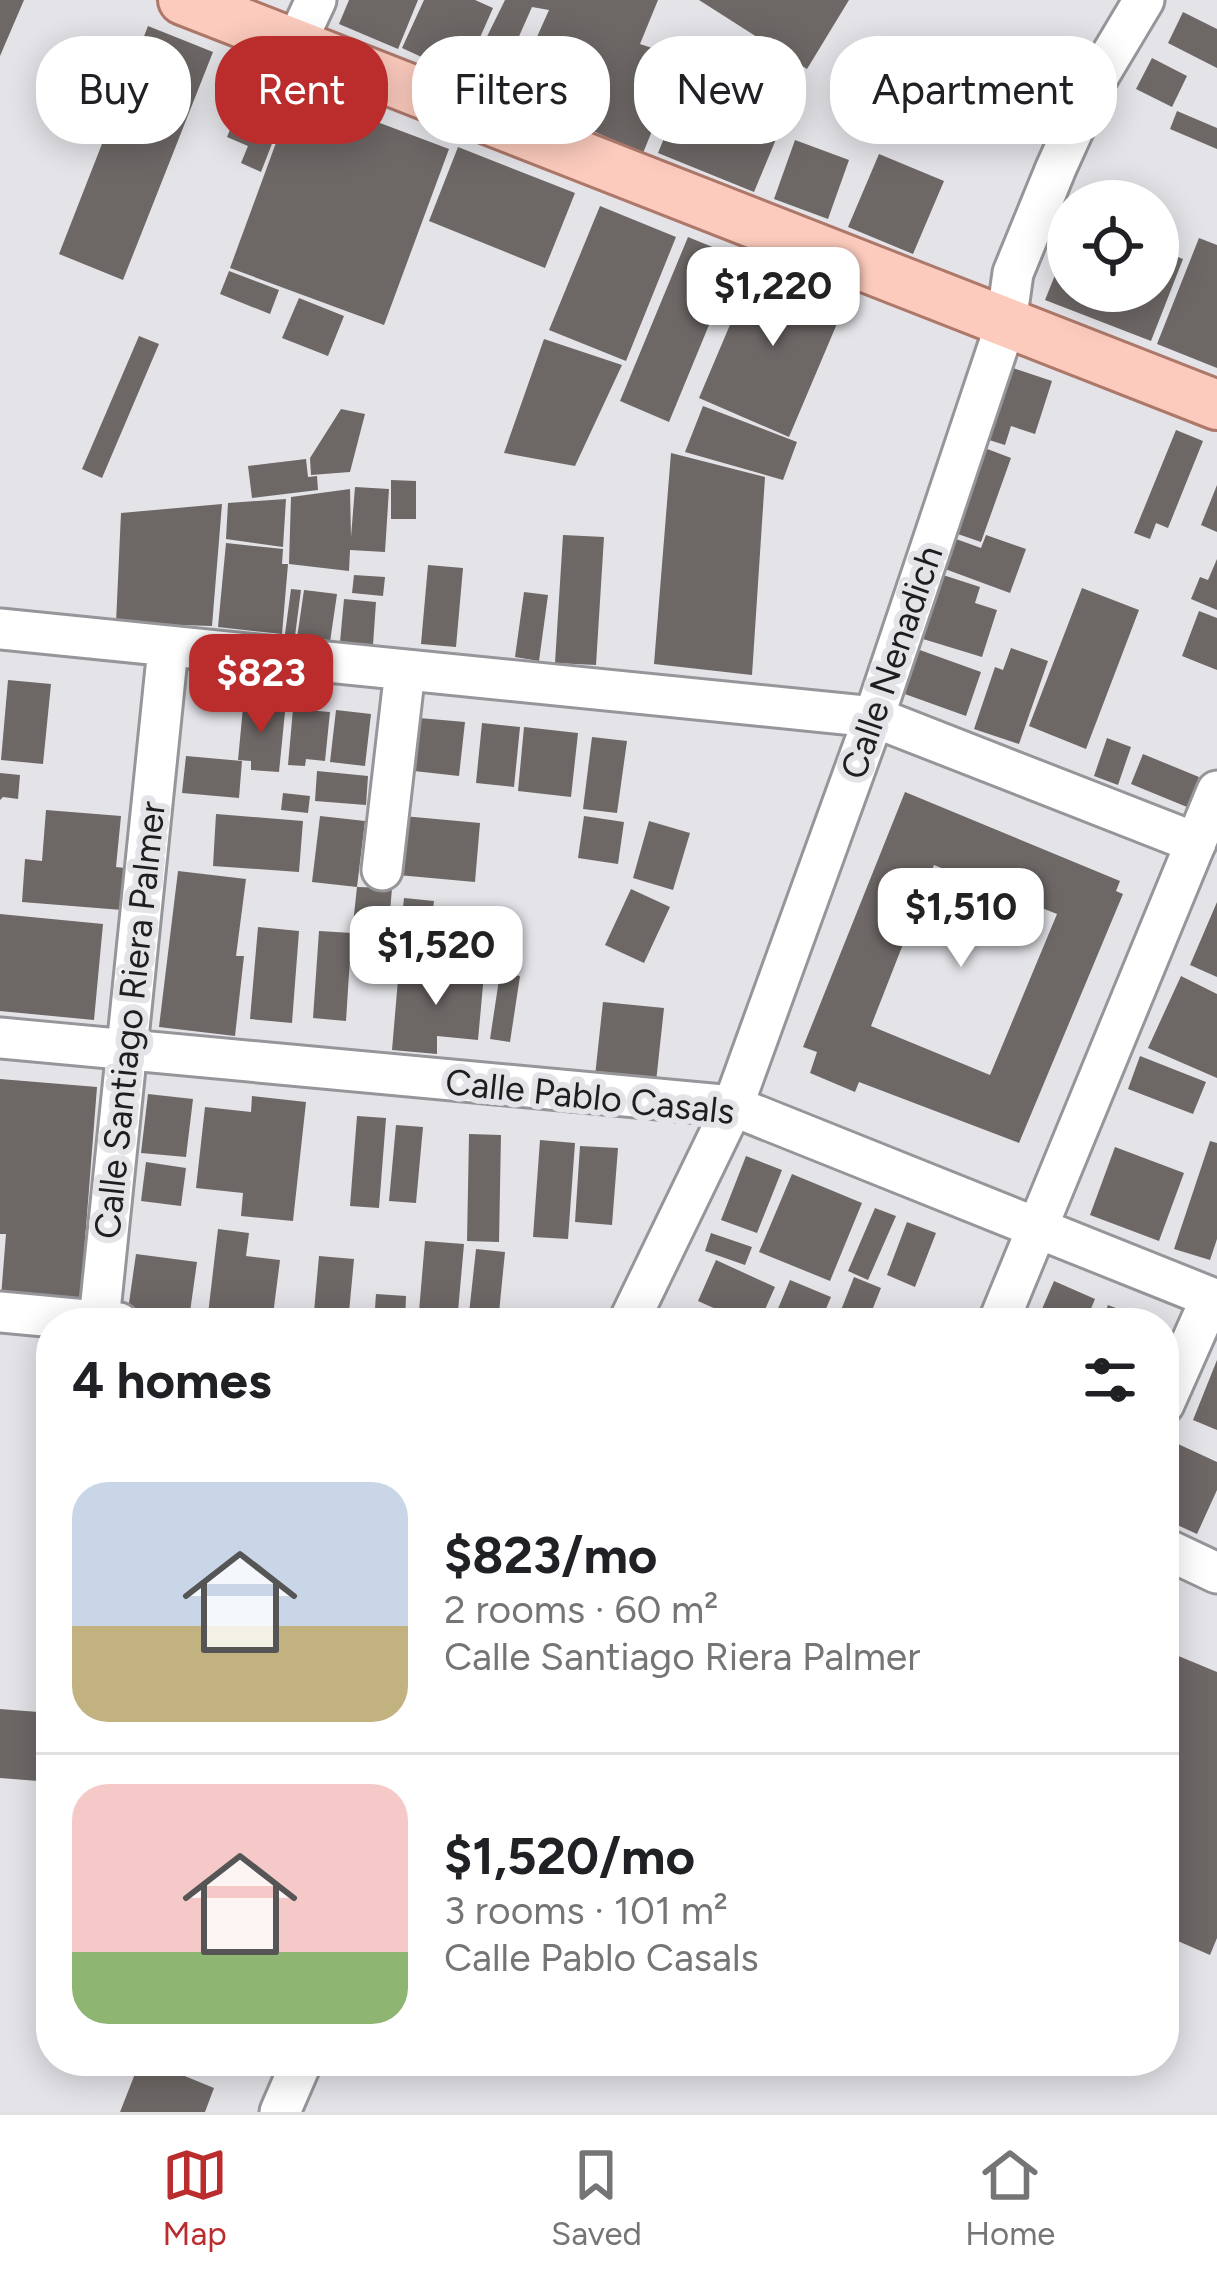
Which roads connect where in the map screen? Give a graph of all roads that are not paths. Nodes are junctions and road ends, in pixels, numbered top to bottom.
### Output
1 (183, 0) edge
2 (316, 0) edge
3 (1144, 0) edge
4 (273, 36) edge
5 (299, 36) edge
6 (388, 81) edge
7 (1006, 323) junction
8 (1217, 405) edge
9 (0, 629) edge
10 (167, 648) junction
11 (405, 670) junction
12 (874, 717) junction
13 (1217, 791) edge
14 (1196, 843) junction
15 (382, 870) dead end
16 (0, 1038) edge
17 (127, 1049) junction
18 (733, 1106) junction
19 (1037, 1230) junction
20 (1214, 1299) edge
21 (110, 1308) edge
22 (635, 1308) edge
23 (1004, 1308) edge
24 (0, 1312) edge
25 (36, 1315) edge
26 (1179, 1372) edge
27 (1179, 1555) edge
28 (1217, 1573) edge
29 (296, 2076) edge
30 (280, 2112) edge

1 - 4 main road
2 - 5 street
3 - 7 street, Calle Nenadich
6 - 7 main road
7 - 8 main road
7 - 12 street, Calle Nenadich
9 - 10 street
10 - 11 street
10 - 17 street, Calle Santiago Riera Palmer
11 - 12 street
11 - 15 street
12 - 14 street
12 - 18 street, Calle Nenadich
13 - 14 street
14 - 19 street
16 - 17 street, Calle Pablo Casals
17 - 18 street, Calle Pablo Casals
17 - 21 street, Calle Santiago Riera Palmer
18 - 19 street, Calle Pablo Casals
18 - 22 street, Calle Nenadich
19 - 20 street, Calle Pablo Casals
19 - 23 street
20 - 26 street
24 - 25 street
27 - 28 street
29 - 30 street

